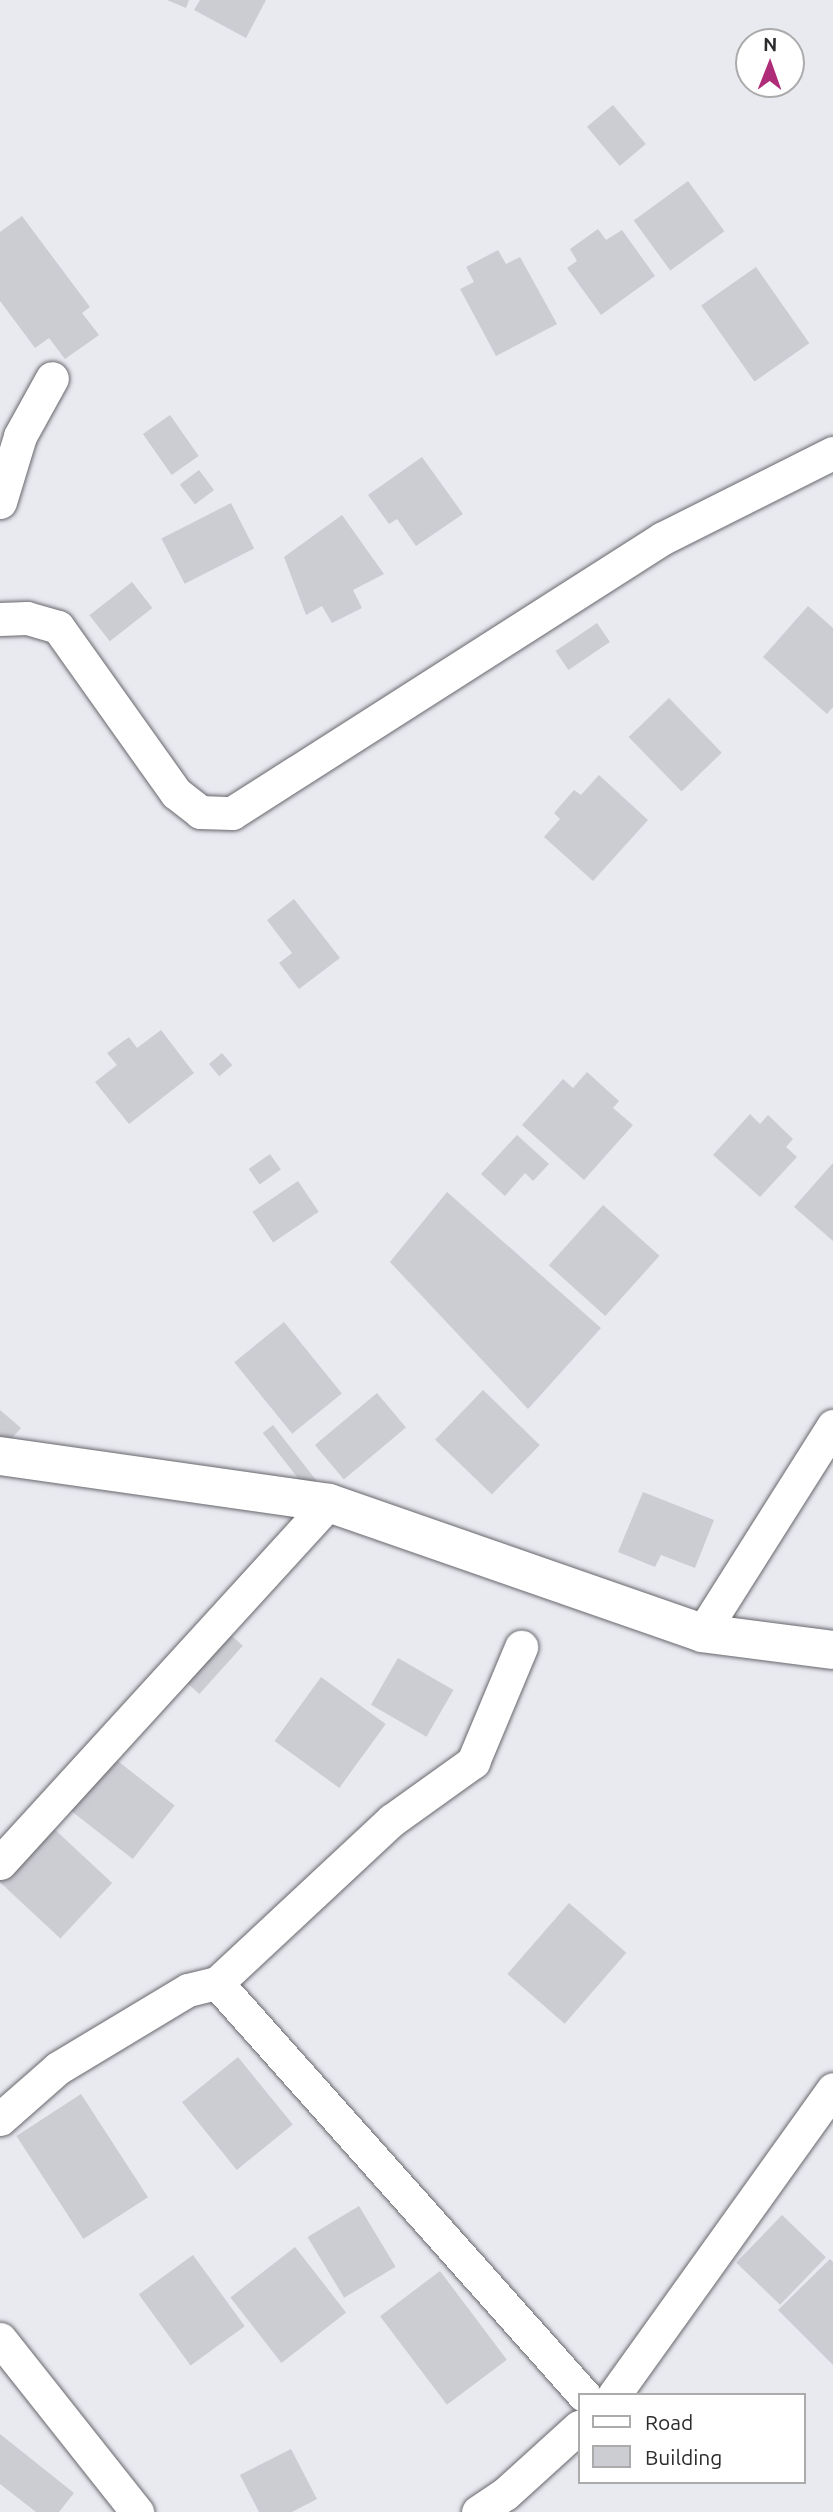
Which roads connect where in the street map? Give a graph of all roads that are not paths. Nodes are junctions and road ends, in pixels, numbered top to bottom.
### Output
1 (52, 378) dead end
2 (833, 453) edge
3 (0, 502) edge
4 (0, 619) edge
5 (833, 1426) edge
6 (0, 1456) edge
7 (329, 1503) junction
8 (702, 1633) junction
9 (521, 1647) dead end
10 (833, 1650) edge
11 (0, 1863) edge
12 (217, 1983) junction
13 (833, 2089) edge
14 (0, 2119) edge
15 (0, 2339) edge
16 (582, 2393) edge
17 (615, 2393) edge
18 (578, 2428) edge
19 (137, 2512) edge
20 (478, 2512) edge

1 - 3 street
2 - 4 street
5 - 8 street
6 - 7 street
7 - 8 street
7 - 11 street
8 - 10 street
9 - 12 street
12 - 14 street
12 - 16 street
13 - 17 street
15 - 19 street
18 - 20 street

